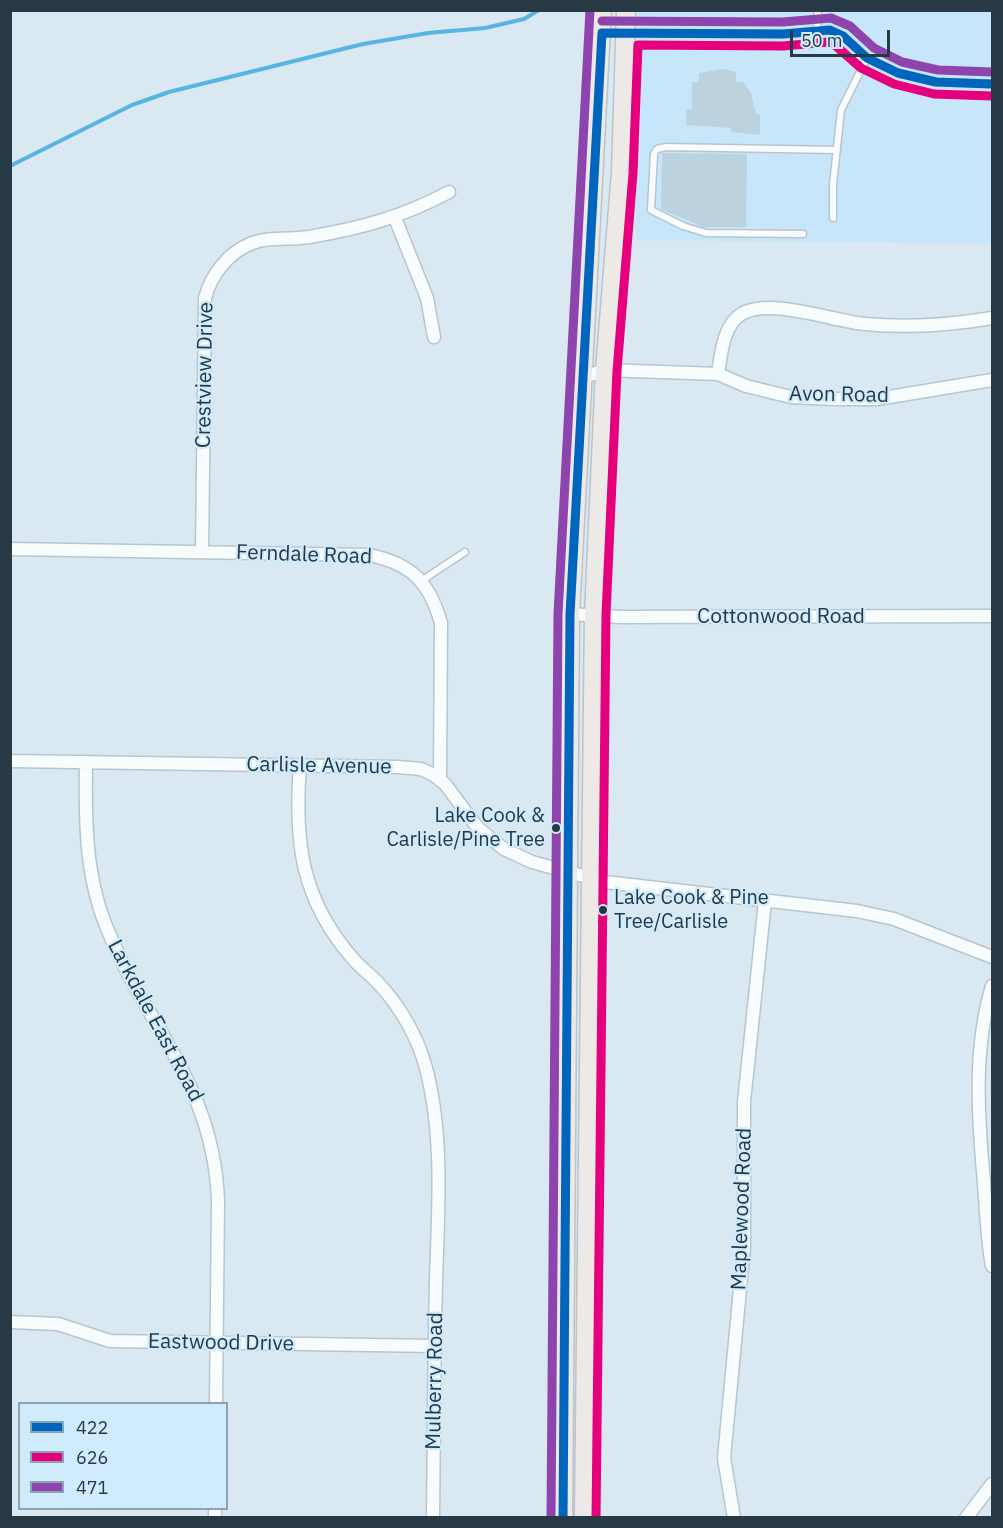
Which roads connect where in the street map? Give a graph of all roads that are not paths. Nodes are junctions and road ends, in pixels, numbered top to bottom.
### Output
1 (602, 10) edge
2 (626, 10) edge
3 (818, 10) edge
4 (817, 29) junction
5 (602, 33) junction
6 (626, 33) junction
7 (867, 58) junction
8 (993, 84) edge
9 (836, 150) junction
10 (449, 192) dead end
11 (395, 218) junction
12 (833, 218) dead end
13 (803, 234) dead end
14 (993, 318) edge
15 (434, 337) dead end
16 (605, 370) junction
17 (718, 374) junction
18 (581, 378) junction
19 (993, 380) edge
20 (10, 549) edge
21 (201, 552) junction
22 (465, 552) dead end
23 (421, 581) junction
24 (570, 614) junction
25 (594, 615) junction
26 (993, 616) edge
27 (10, 761) edge
28 (86, 762) junction
29 (300, 765) junction
30 (440, 780) junction
31 (567, 870) junction
32 (590, 876) junction
33 (765, 901) junction
34 (993, 957) edge
35 (993, 986) edge
36 (993, 1266) edge
37 (10, 1322) edge
38 (217, 1343) junction
39 (435, 1346) junction
40 (216, 1402) edge
41 (993, 1484) edge
42 (433, 1518) edge
43 (563, 1518) edge
44 (584, 1518) edge
45 (734, 1518) edge
46 (966, 1518) edge

1 - 5 main road
2 - 6 main road
3 - 4 lane
4 - 6 lane
4 - 7 lane
5 - 6 lane
5 - 18 main road
6 - 16 main road
7 - 8 lane
7 - 9 lane
9 - 12 lane
9 - 13 lane
10 - 11 street, Crestview Drive
11 - 15 street
11 - 21 street, Crestview Drive
14 - 17 street
16 - 17 street, Avon Road
16 - 18 street, Avon Road
16 - 25 main road
17 - 19 street, Avon Road
18 - 24 main road
20 - 21 street, Ferndale Road
21 - 23 street, Ferndale Road
22 - 23 lane
23 - 30 street, Ferndale Road
24 - 25 street, Cottonwood Road
24 - 31 main road
25 - 26 street, Cottonwood Road
25 - 32 main road
27 - 28 street, Carlisle Avenue
28 - 29 street, Carlisle Avenue
28 - 38 street, Larkdale East Road
29 - 30 street, Carlisle Avenue
29 - 39 street, Mulberry Road
30 - 31 street, Carlisle Avenue
31 - 32 street, Carlisle Avenue
31 - 43 main road
32 - 33 street, Carlisle Avenue
32 - 44 main road
33 - 34 street, Carlisle Avenue
33 - 45 street, Maplewood Road
35 - 36 street
37 - 38 street, Eastwood Drive
38 - 39 street, Eastwood Drive
38 - 40 street, Larkdale East Road
39 - 42 street, Mulberry Road
41 - 46 street

